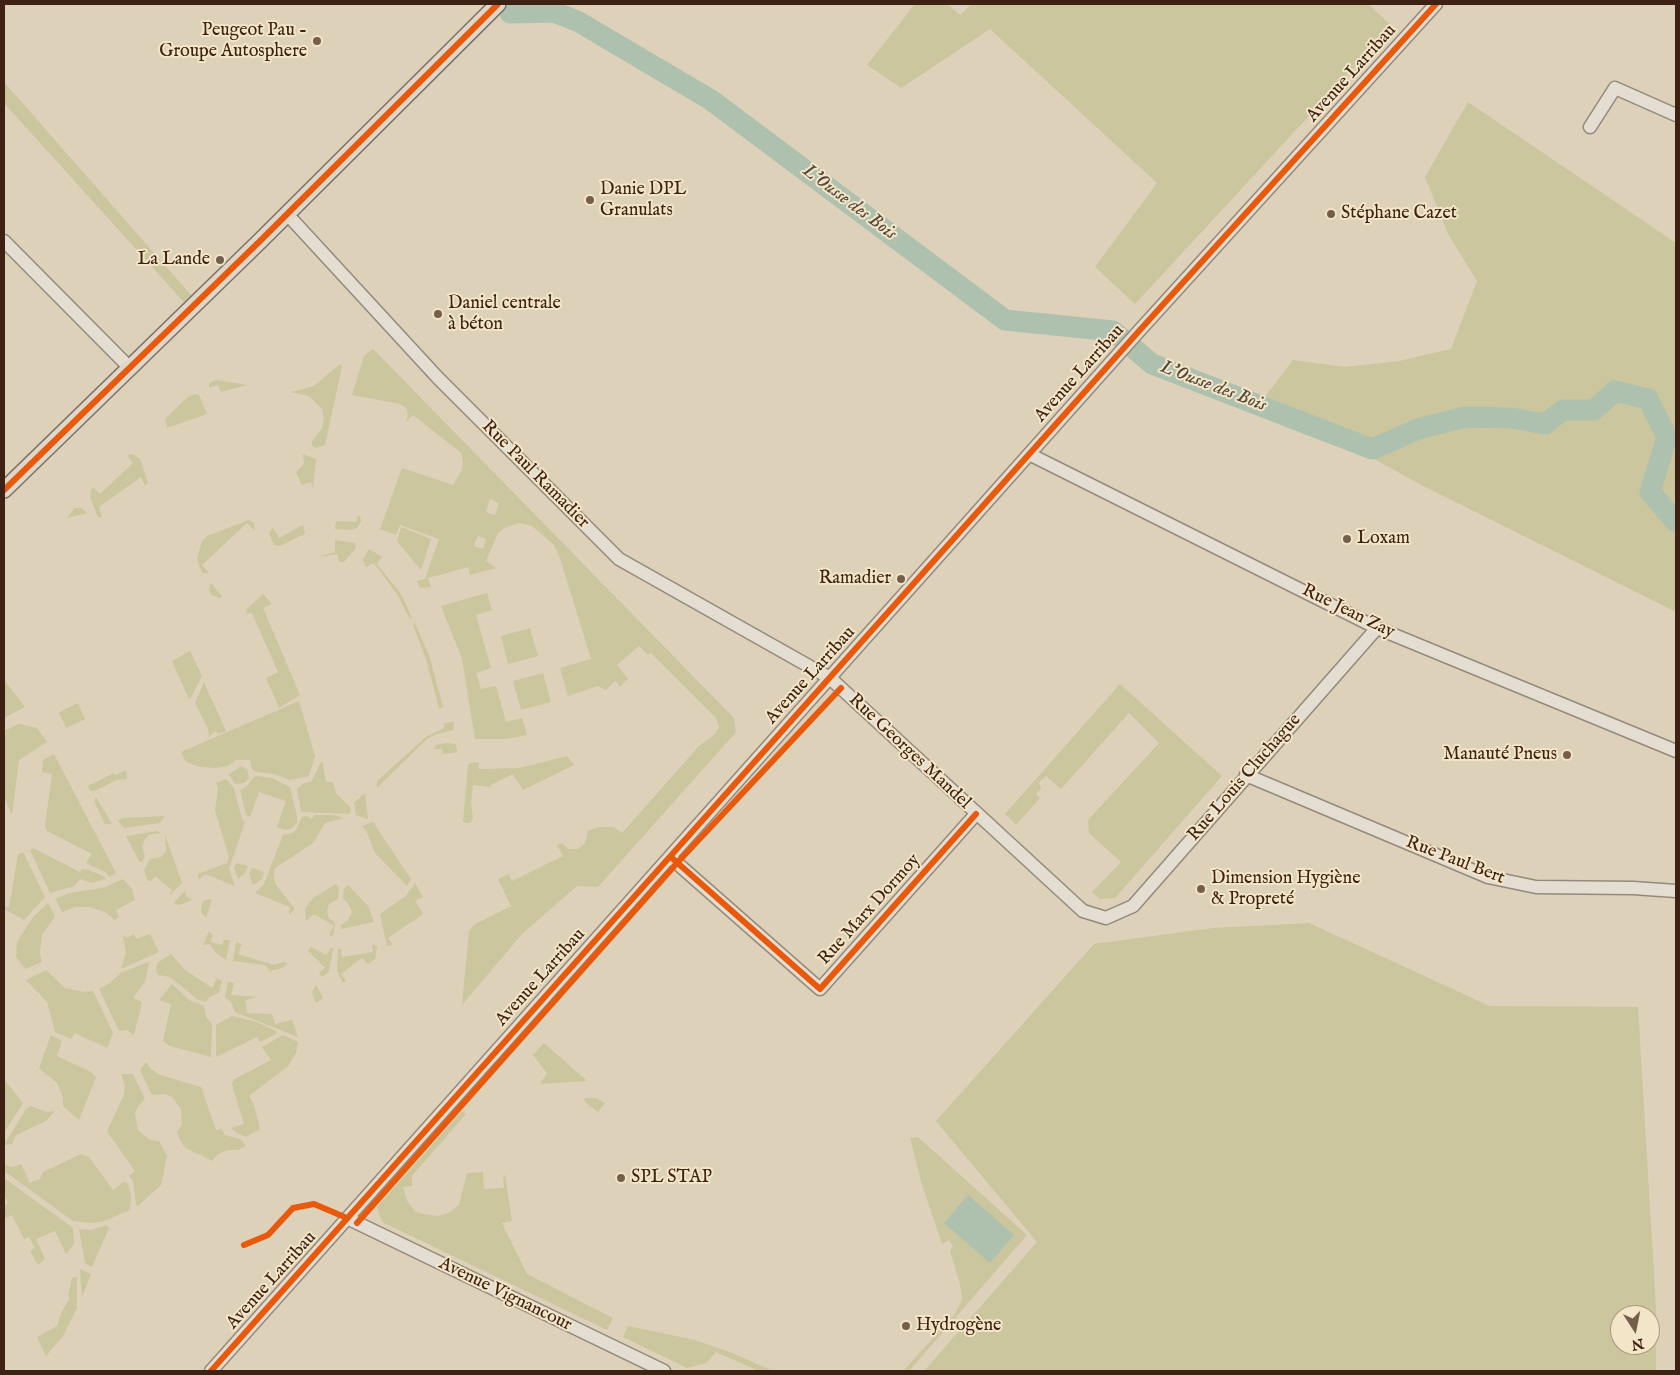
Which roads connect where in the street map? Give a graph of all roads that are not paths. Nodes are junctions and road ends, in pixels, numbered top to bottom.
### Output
1 (498, 4) edge
2 (1436, 4) edge
3 (1676, 115) edge
4 (1590, 127) dead end
5 (287, 214) junction
6 (4, 241) edge
7 (129, 367) junction
8 (1029, 454) junction
9 (4, 490) edge
10 (1377, 628) junction
11 (830, 678) junction
12 (1676, 751) edge
13 (1246, 775) junction
14 (976, 814) junction
15 (670, 857) junction
16 (1676, 891) edge
17 (1106, 918) joint
18 (347, 1218) junction
19 (211, 1371) edge
20 (664, 1371) edge

1 - 5 main road
2 - 8 street, Avenue Larribau
3 - 4 street
5 - 7 main road
5 - 11 street, Rue Paul Ramadier
6 - 7 street
7 - 9 main road
8 - 10 street, Rue Jean Zay
8 - 11 street, Avenue Larribau
10 - 12 street, Rue Jean Zay
10 - 13 street, Rue Louis Cluchague
11 - 14 street, Rue Georges Mandel
11 - 15 street, Avenue Larribau
13 - 16 street, Rue Paul Bert
13 - 17 street, Rue Louis Cluchague
14 - 15 street, Rue Marx Dormoy
14 - 17 street, Rue Georges Mandel
15 - 18 street, Avenue Larribau
18 - 19 street, Avenue Larribau
18 - 20 street, Avenue Vignancour

